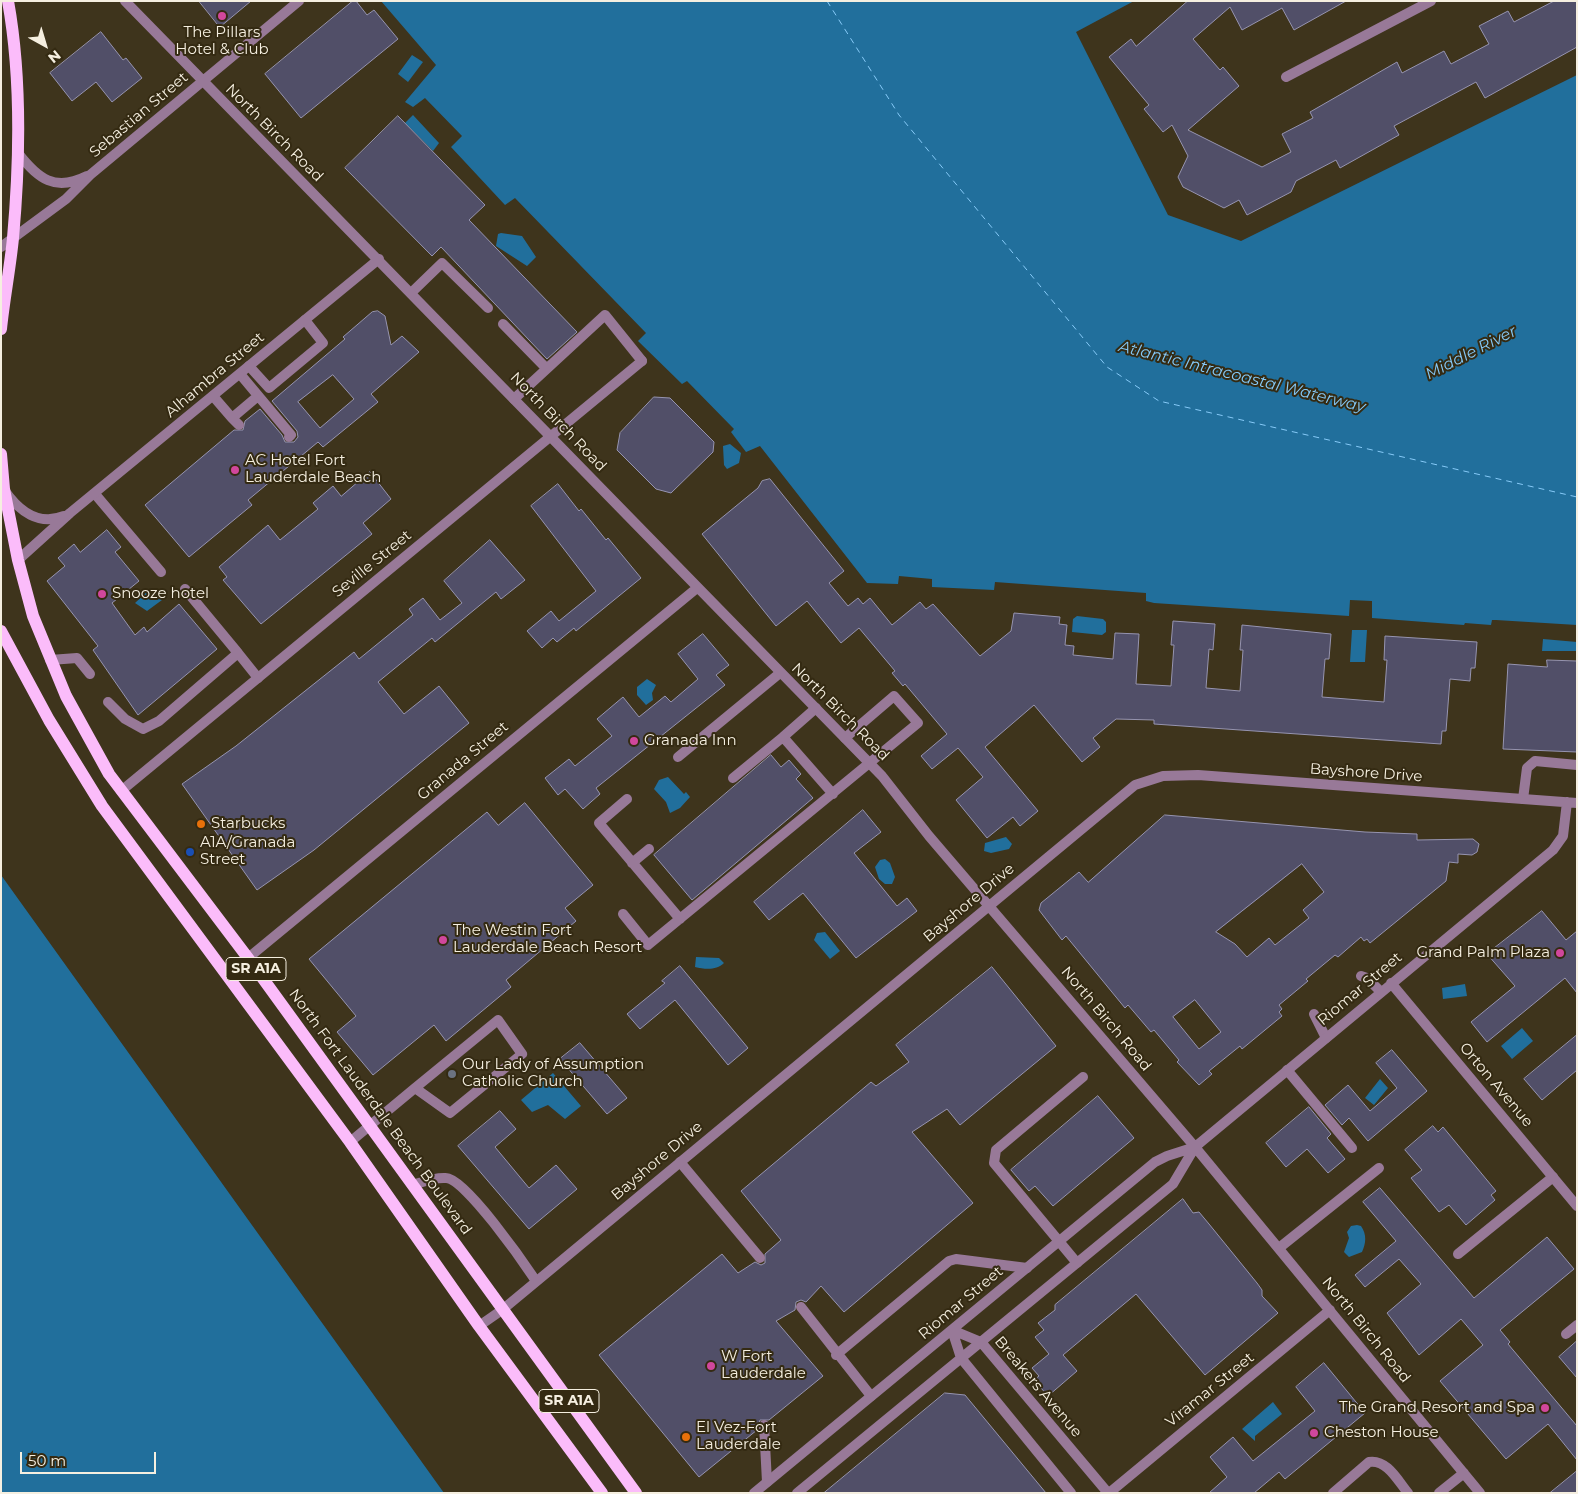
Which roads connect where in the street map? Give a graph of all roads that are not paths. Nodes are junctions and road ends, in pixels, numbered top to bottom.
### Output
1 (8, 1) edge
2 (125, 1) edge
3 (299, 1) edge
4 (1431, 1) edge
5 (1286, 77) dead end
6 (202, 81) junction
7 (18, 153) junction
8 (90, 175) junction
9 (13, 238) junction
10 (1, 246) edge
11 (378, 260) junction
12 (411, 293) junction
13 (488, 308) dead end
14 (305, 320) junction
15 (503, 324) dead end
16 (1, 329) edge
17 (249, 366) junction
18 (546, 368) junction
19 (240, 374) junction
20 (213, 396) junction
21 (258, 396) junction
22 (514, 398) junction
23 (289, 437) dead end
24 (550, 437) junction
25 (1, 454) edge
26 (4, 490) junction
27 (95, 494) junction
28 (70, 513) junction
29 (18, 560) junction
30 (161, 572) dead end
31 (697, 588) junction
32 (185, 589) dead end
33 (1, 630) edge
34 (238, 653) junction
35 (50, 660) junction
36 (780, 673) junction
37 (90, 674) dead end
38 (258, 678) junction
39 (108, 702) dead end
40 (816, 708) junction
41 (783, 737) junction
42 (845, 738) junction
43 (678, 758) dead end
44 (870, 763) junction
45 (1577, 765) edge
46 (734, 778) dead end
47 (121, 791) junction
48 (833, 794) junction
49 (627, 799) dead end
50 (1523, 799) junction
51 (1572, 803) edge
52 (649, 849) dead end
53 (632, 863) junction
54 (989, 907) junction
55 (623, 914) dead end
56 (680, 919) junction
57 (248, 958) junction
58 (1361, 976) dead end
59 (1392, 983) junction
60 (1381, 992) junction
61 (1314, 1014) dead end
62 (1326, 1038) junction
63 (1287, 1070) junction
64 (1084, 1077) dead end
65 (415, 1088) junction
66 (370, 1126) junction
67 (350, 1142) junction
68 (1195, 1148) junction
69 (1352, 1148) dead end
70 (680, 1162) junction
71 (1379, 1168) dead end
72 (1553, 1177) junction
73 (412, 1184) junction
74 (1577, 1206) edge
75 (1059, 1241) junction
76 (1279, 1248) junction
77 (1458, 1254) dead end
78 (760, 1258) dead end
79 (1076, 1263) junction
80 (1027, 1268) junction
81 (536, 1281) junction
82 (800, 1307) dead end
83 (502, 1310) junction
84 (1330, 1310) junction
85 (1577, 1325) edge
86 (479, 1326) junction
87 (952, 1330) junction
88 (1566, 1334) dead end
89 (981, 1342) junction
90 (836, 1355) junction
91 (961, 1358) junction
92 (871, 1396) junction
93 (764, 1425) dead end
94 (1464, 1473) junction
95 (767, 1482) junction
96 (602, 1493) edge
97 (636, 1493) edge
98 (754, 1493) edge
99 (797, 1493) edge
100 (1071, 1493) edge
101 (1109, 1493) edge
102 (1333, 1493) edge
103 (1408, 1493) edge
104 (1440, 1493) edge
105 (1480, 1493) edge

1 - 7 main road
2 - 6 street, North Birch Road
3 - 6 street, Sebastian Street
4 - 5 street
6 - 8 street, Sebastian Street
6 - 11 street, North Birch Road
7 - 8 street, Sebastian Street
7 - 9 main road
8 - 9 street, Sebastian Street
9 - 10 street, Sebastian Street
9 - 16 main road
11 - 12 street, North Birch Road
11 - 14 street, Alhambra Street
12 - 13 street
12 - 22 street, North Birch Road
14 - 17 street, Alhambra Street
14 - 17 street
15 - 18 street
17 - 19 street, Alhambra Street
18 - 22 street
18 - 24 street, Seville Street
19 - 20 street, Alhambra Street
19 - 21 street
20 - 21 street
20 - 27 street, Alhambra Street
21 - 23 street
22 - 24 street, North Birch Road
24 - 31 street, North Birch Road
24 - 38 street, Seville Street
25 - 26 main road, SR A1A
26 - 28 street, Alhambra Street
26 - 29 main road, SR A1A
27 - 28 street, Alhambra Street
27 - 30 street
28 - 29 street, Alhambra Street
29 - 35 main road, North Fort Lauderdale Beach Boulevard / SR A1A
31 - 36 street, North Birch Road
31 - 57 street, Granada Street
32 - 34 street
33 - 67 main road, SR A1A
34 - 38 street
34 - 39 street
35 - 37 street
35 - 47 main road, North Fort Lauderdale Beach Boulevard / SR A1A
36 - 40 street, North Birch Road
36 - 43 street
38 - 47 street, Seville Street
40 - 41 street
40 - 42 street, North Birch Road
41 - 46 street
41 - 48 street
42 - 44 street, North Birch Road
42 - 44 street
44 - 48 street
44 - 54 street, North Birch Road
45 - 50 street
47 - 57 main road, North Fort Lauderdale Beach Boulevard / SR A1A
48 - 56 street
49 - 53 street
50 - 51 street, Bayshore Drive
50 - 54 street, Bayshore Drive
51 - 59 street, Riomar Street
52 - 53 street
53 - 56 street
54 - 68 street, North Birch Road
54 - 70 street, Bayshore Drive
55 - 56 street
57 - 66 main road, North Fort Lauderdale Beach Boulevard / SR A1A
58 - 60 street
59 - 60 street, Riomar Street
59 - 72 street, Orton Avenue
60 - 62 street, Riomar Street
61 - 62 street
62 - 63 street, Riomar Street
63 - 68 street, Riomar Street
63 - 69 street
64 - 75 street
65 - 65 street
65 - 66 street
66 - 67 street
66 - 73 main road, North Fort Lauderdale Beach Boulevard / SR A1A
67 - 86 main road, SR A1A
68 - 75 street, Riomar Street
68 - 76 street, North Birch Road
68 - 79 street, Riomar Street
70 - 78 street
70 - 81 street, Bayshore Drive
71 - 76 street
72 - 74 street, Orton Avenue
72 - 77 street
73 - 81 street
73 - 83 main road, North Fort Lauderdale Beach Boulevard / SR A1A
75 - 79 street
75 - 80 street, Riomar Street
76 - 84 street, North Birch Road
79 - 89 street, Riomar Street
80 - 87 street, Riomar Street
80 - 90 street
81 - 83 street, Bayshore Drive
82 - 90 street
83 - 86 street, Bayshore Drive
83 - 97 main road, North Fort Lauderdale Beach Boulevard / SR A1A
84 - 94 street, North Birch Road
84 - 101 street, Viramar Street
85 - 88 street
86 - 96 main road, SR A1A
87 - 89 street, Breakers Avenue
87 - 91 street
87 - 92 street, Riomar Street
89 - 91 street, Riomar Street
89 - 101 street, Breakers Avenue
90 - 92 street
91 - 99 street, Riomar Street
91 - 100 street
92 - 95 street, Riomar Street
93 - 95 street
94 - 104 street
94 - 105 street, North Birch Road
95 - 98 street, Riomar Street
102 - 103 street

